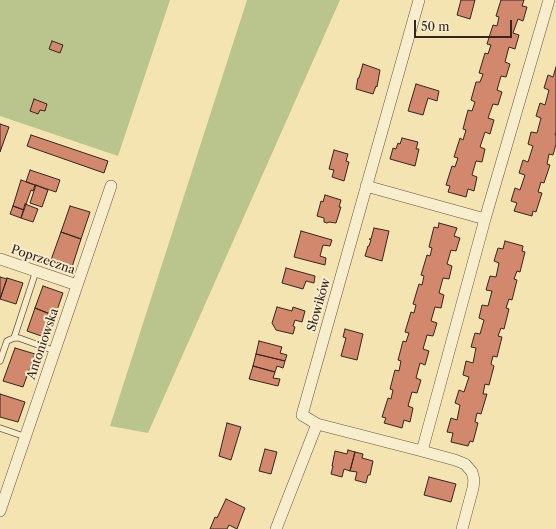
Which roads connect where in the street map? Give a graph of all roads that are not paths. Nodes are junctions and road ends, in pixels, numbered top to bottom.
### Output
1 (419, 0) edge
2 (549, 0) edge
3 (111, 186) dead end
4 (366, 186) junction
5 (485, 219) junction
6 (0, 259) edge
7 (36, 271) junction
8 (77, 285) junction
9 (14, 338) junction
10 (55, 351) junction
11 (0, 361) edge
12 (317, 424) junction
13 (0, 428) edge
14 (26, 437) junction
15 (422, 451) junction
16 (0, 510) edge
17 (276, 529) edge
18 (462, 529) edge

1 - 4 street, Słowików
2 - 5 street
3 - 8 street, Antoniowska
4 - 5 street
4 - 12 street, Słowików
5 - 15 street
6 - 7 street, Poprzeczna
7 - 8 street, Poprzeczna
7 - 9 lane
8 - 10 street, Antoniowska
9 - 10 lane
9 - 11 lane
10 - 14 street, Antoniowska
12 - 15 street, Słowików
12 - 17 street
13 - 14 lane
14 - 16 street, Antoniowska
15 - 18 street, Słowików

